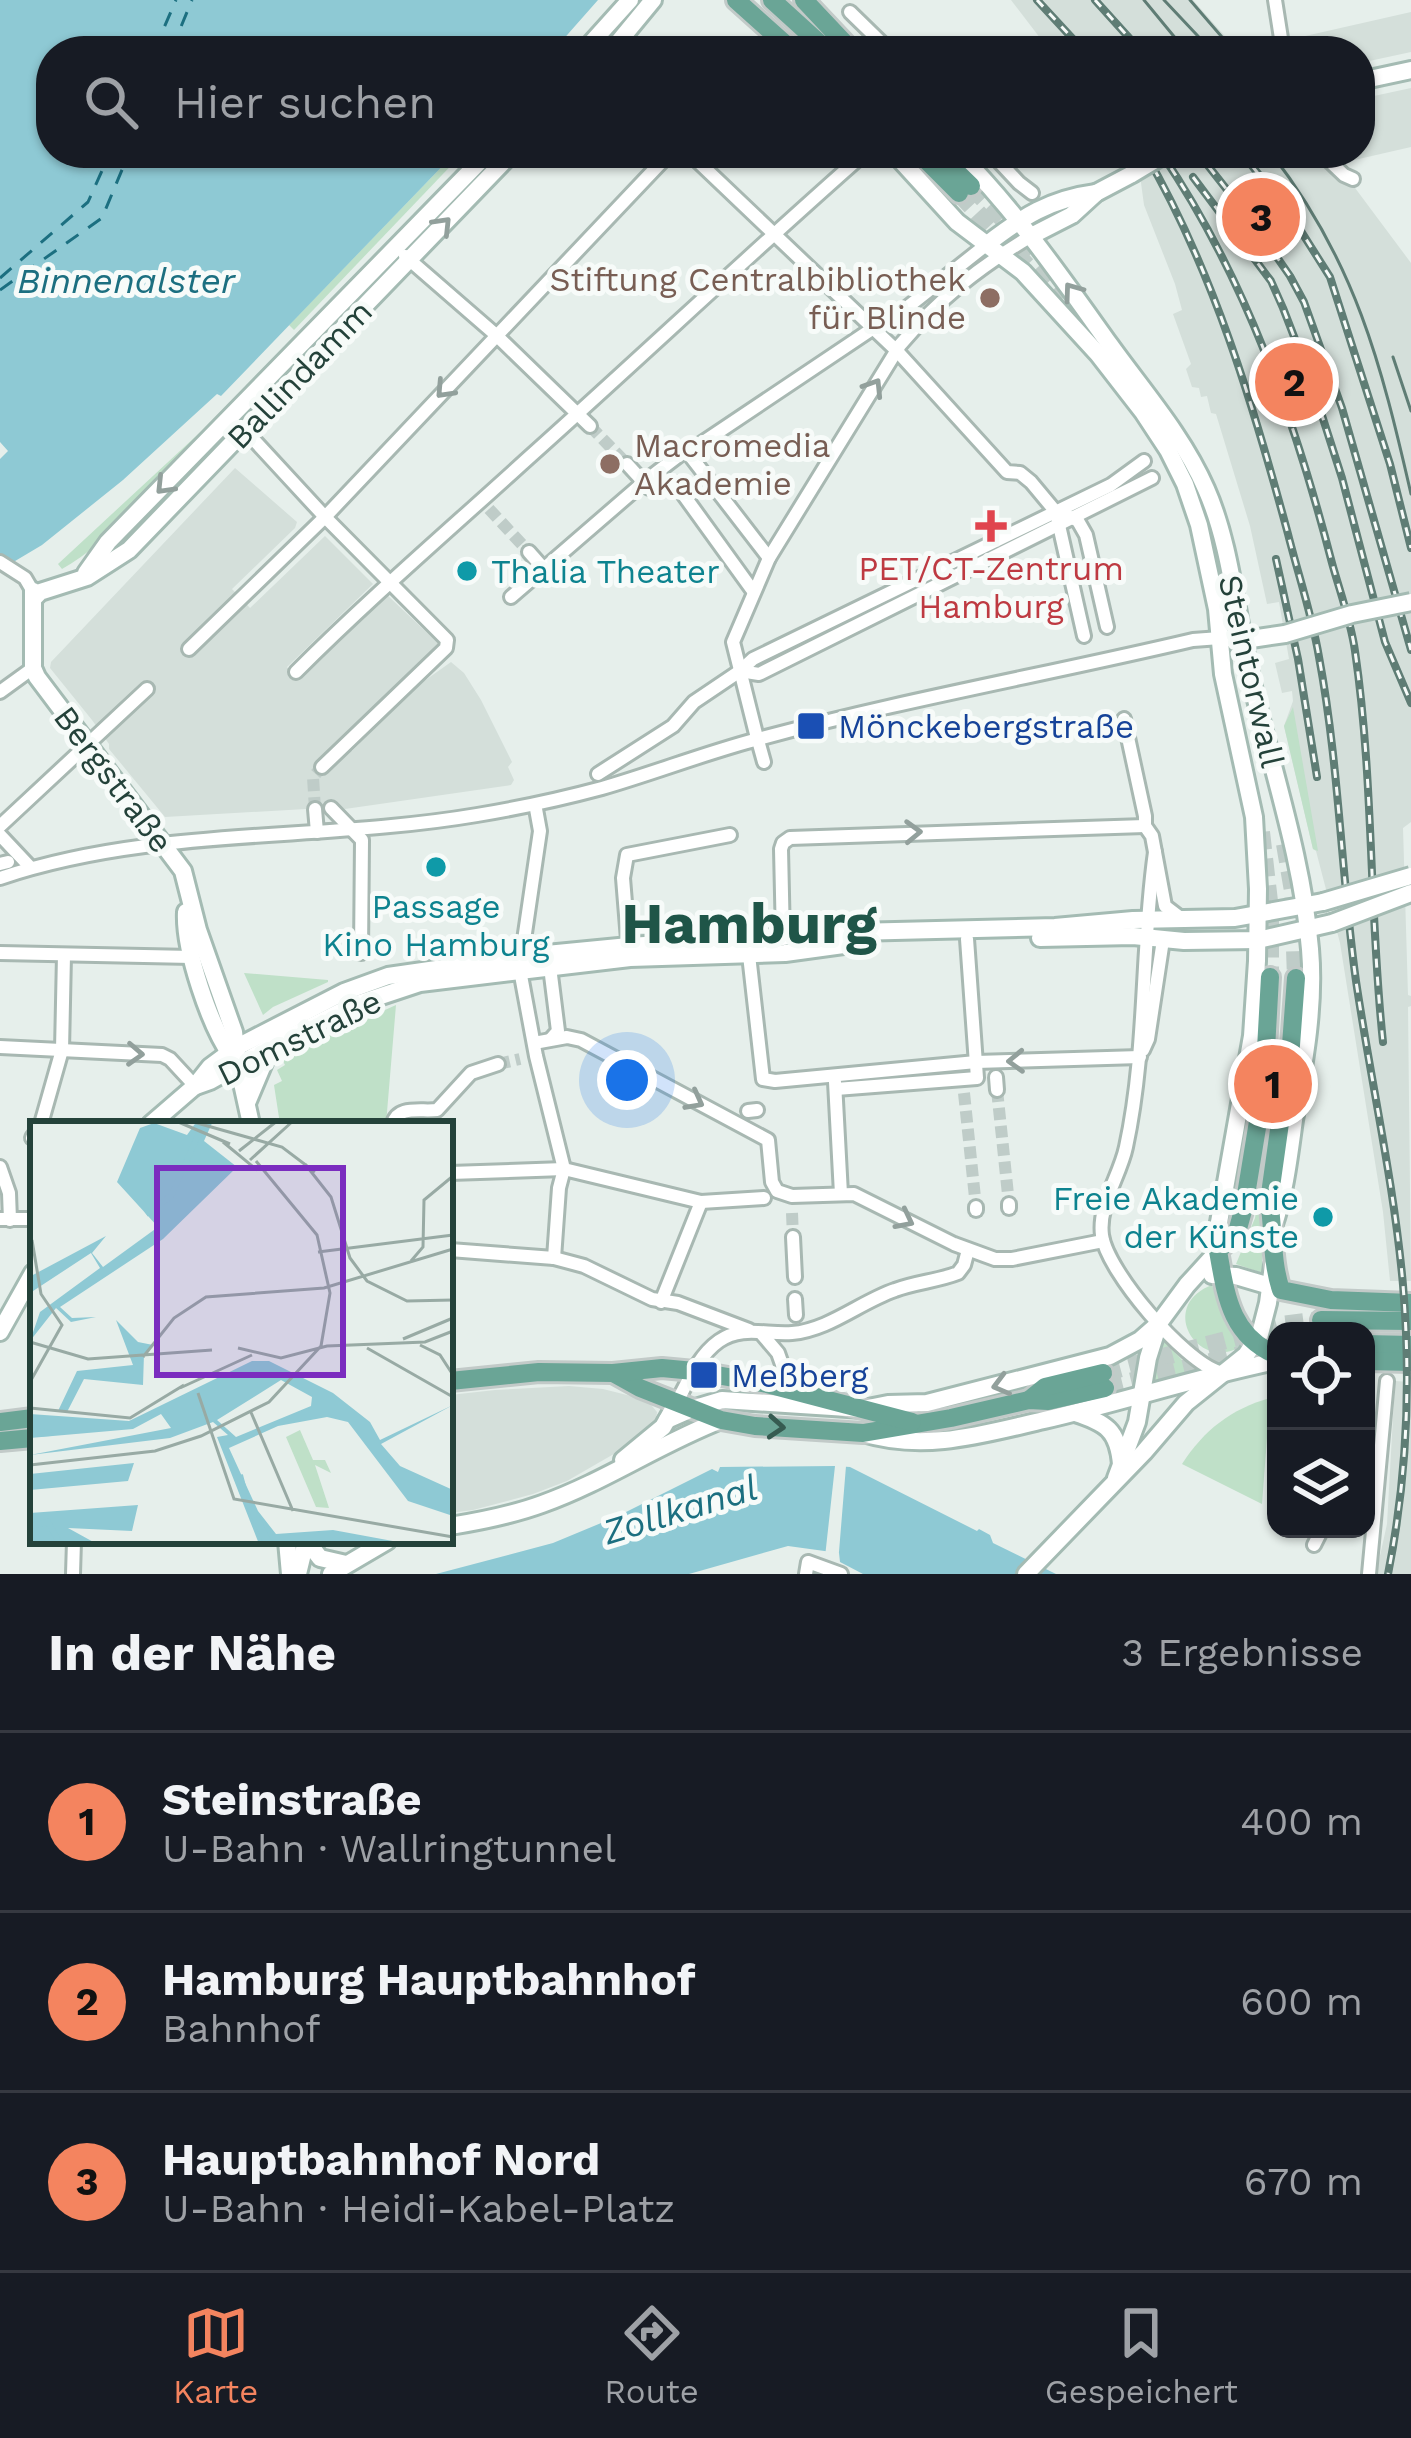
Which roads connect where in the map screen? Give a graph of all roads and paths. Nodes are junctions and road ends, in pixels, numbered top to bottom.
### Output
1 (630, 0) edge
2 (653, 0) edge
3 (736, 0) edge
4 (804, 0) edge
5 (1275, 0) edge
6 (773, 1) edge
7 (850, 12) dead end
8 (598, 36) edge
9 (623, 36) edge
10 (764, 36) edge
11 (811, 36) edge
12 (839, 36) edge
13 (875, 36) edge
14 (1281, 36) edge
15 (1411, 70) edge
16 (1375, 77) edge
17 (475, 168) edge
18 (496, 168) edge
19 (656, 168) edge
20 (704, 168) edge
21 (848, 168) edge
22 (908, 168) edge
23 (938, 168) edge
24 (948, 168) edge
25 (971, 168) edge
26 (1004, 168) edge
27 (1142, 168) edge
28 (1337, 168) edge
29 (1353, 178) dead end
30 (1032, 193) dead end
31 (1096, 193) junction
32 (1018, 220) junction
33 (771, 234) junction
34 (1031, 236) junction
35 (994, 250) junction
36 (402, 254) junction
37 (872, 329) junction
38 (496, 335) junction
39 (897, 351) junction
40 (577, 413) junction
41 (238, 423) junction
42 (590, 426) tunnel mouth
43 (1174, 446) junction
44 (692, 453) junction
45 (1144, 461) dead end
46 (628, 464) tunnel mouth
47 (1152, 478) dead end
48 (644, 482) junction
49 (675, 483) dead end
50 (659, 487) dead end
51 (325, 517) junction
52 (1074, 517) junction
53 (1057, 519) junction
54 (529, 552) tunnel mouth
55 (769, 558) junction
56 (2, 567) edge
57 (544, 569) junction
58 (389, 582) junction
59 (896, 588) junction
60 (754, 591) junction
61 (39, 592) junction
62 (512, 597) dead end
63 (1411, 602) edge
64 (906, 608) junction
65 (1107, 627) dead end
66 (1084, 636) dead end
67 (1220, 638) junction
68 (1243, 640) junction
69 (189, 649) dead end
70 (33, 668) junction
71 (740, 671) junction
72 (296, 672) dead end
73 (147, 689) dead end
74 (0, 692) edge
75 (1124, 719) dead end
76 (88, 744) junction
77 (764, 762) dead end
78 (322, 767) tunnel mouth
79 (598, 774) dead end
80 (331, 808) dead end
81 (536, 808) dead end
82 (315, 809) tunnel mouth
83 (1145, 826) junction
84 (0, 830) edge
85 (352, 830) junction
86 (316, 832) junction
87 (730, 835) dead end
88 (162, 842) junction
89 (1155, 852) junction
90 (31, 868) junction
91 (1411, 876) edge
92 (0, 878) edge
93 (1411, 893) edge
94 (1311, 906) junction
95 (1184, 920) junction
96 (1276, 927) junction
97 (1153, 932) junction
98 (784, 938) junction
99 (967, 945) junction
100 (630, 952) junction
101 (0, 953) edge
102 (361, 953) dead end
103 (64, 955) junction
104 (523, 955) junction
105 (759, 955) junction
106 (199, 956) junction
107 (550, 967) junction
108 (1270, 977) tunnel mouth
109 (1296, 979) tunnel mouth
110 (551, 1039) junction
111 (272, 1046) junction
112 (0, 1047) edge
113 (62, 1050) junction
114 (535, 1050) junction
115 (234, 1055) junction
116 (1140, 1057) junction
117 (1088, 1058) junction
118 (520, 1059) tunnel mouth
119 (976, 1062) junction
120 (498, 1064) tunnel mouth
121 (838, 1074) junction
122 (1089, 1074) dead end
123 (195, 1086) junction
124 (836, 1089) junction
125 (247, 1103) junction
126 (41, 1121) edge
127 (155, 1121) edge
128 (250, 1121) edge
129 (393, 1121) edge
130 (0, 1167) edge
131 (564, 1169) junction
132 (453, 1173) edge
133 (841, 1194) junction
134 (792, 1196) junction
135 (764, 1198) dead end
136 (701, 1202) junction
137 (793, 1214) tunnel mouth
138 (5, 1220) edge
139 (1273, 1227) junction
140 (793, 1237) tunnel mouth
141 (1103, 1241) junction
142 (453, 1250) edge
143 (968, 1250) junction
144 (1218, 1251) junction
145 (554, 1258) junction
146 (1222, 1274) junction
147 (795, 1276) dead end
148 (1194, 1277) junction
149 (30, 1279) edge
150 (1284, 1290) junction
151 (795, 1300) dead end
152 (661, 1302) junction
153 (1411, 1303) edge
154 (796, 1315) dead end
155 (1321, 1320) dead end
156 (1411, 1321) edge
157 (1159, 1323) junction
158 (755, 1331) junction
159 (0, 1332) edge
160 (1255, 1343) junction
161 (1375, 1344) edge
162 (1411, 1345) edge
163 (1267, 1352) edge
164 (1267, 1361) edge
165 (1375, 1361) edge
166 (1411, 1362) edge
167 (694, 1371) junction
168 (613, 1373) junction
169 (1227, 1373) junction
170 (1104, 1380) tunnel mouth
171 (453, 1381) edge
172 (1387, 1381) dead end
173 (791, 1390) junction
174 (1141, 1397) junction
175 (863, 1409) junction
176 (678, 1410) junction
177 (1074, 1413) junction
178 (30, 1418) edge
179 (721, 1420) junction
180 (0, 1422) edge
181 (918, 1423) junction
182 (863, 1433) junction
183 (30, 1438) edge
184 (0, 1441) edge
185 (1119, 1471) junction
186 (603, 1475) junction
187 (453, 1525) edge
188 (1318, 1538) edge
189 (74, 1544) edge
190 (288, 1544) edge
191 (305, 1544) edge
192 (309, 1544) edge
193 (382, 1544) edge
194 (1314, 1545) dead end
195 (807, 1568) edge
196 (339, 1569) edge
197 (73, 1574) edge
198 (294, 1574) edge
199 (842, 1574) edge
200 (1026, 1574) edge
201 (1369, 1574) edge

1 - 8 main road
2 - 9 main road
3 - 10 main road
4 - 12 main road
5 - 14 street
6 - 11 main road
7 - 13 street
15 - 16 main road
17 - 36 main road, Ballindamm
36 -> 18 main road, Ballindamm
19 - 38 street
20 - 33 street
21 - 33 street
22 - 35 main road
23 - 24 main road
25 - 32 main road
26 - 30 street
27 - 31 main road, bridge
28 - 29 street
31 - 32 main road
31 - 34 main road
32 - 34 main road
32 - 35 main road
33 - 37 street
33 - 40 street
34 - 35 street
43 -> 34 main road
35 - 37 street
35 - 39 street
35 - 43 main road
36 - 38 street
36 - 41 main road, Ballindamm
37 - 39 street
37 - 44 street
38 - 40 street
38 -> 51 street
39 - 53 street
55 -> 39 street
40 - 42 street
40 - 58 street
41 - 51 street
41 - 61 main road, Ballindamm
43 - 67 main road, Steintorwall
43 - 68 main road, Steintorwall
44 - 48 street
44 - 55 street
45 - 53 street
46 - 48 street
47 - 52 street
48 - 50 street
48 - 57 street
49 - 60 street
51 - 58 street
51 - 69 street
52 - 53 street
52 - 65 street
53 - 59 street
53 - 64 street
53 - 66 street
54 - 57 street
55 - 60 street
56 - 61 street
57 - 62 street
58 - 72 street
58 - 78 street
59 - 64 street
59 - 71 street
60 - 71 street
61 - 70 main road
63 - 68 main road, bridge
64 - 71 street
67 - 68 main road
67 - 85 street
67 - 96 main road, Steintorwall
68 - 94 main road, Steintorwall
70 - 74 street
70 - 76 main road, Bergstraße
71 - 77 street
71 - 79 street
73 - 76 street
75 - 83 street
76 - 84 street
76 - 88 main road, Bergstraße
80 - 85 street
81 - 104 street
82 - 86 street
83 - 89 street
98 -> 83 street
84 - 90 street
85 - 86 street
85 - 102 street
86 - 88 street
87 - 100 street
88 - 90 street
88 - 106 main road, Bergstraße
89 - 95 street
89 - 97 street
90 - 92 street
91 - 94 main road, bridge
93 - 96 main road, bridge
94 - 96 main road, Steintorwall
94 - 96 main road
95 - 96 main road
95 - 97 main road
96 - 97 main road
96 - 139 main road
96 - 144 main road
97 - 98 main road
97 - 99 main road
97 - 116 street
98 - 100 main road
98 - 105 street
99 - 105 main road
99 - 119 street
100 - 104 main road
100 - 105 main road
100 - 107 main road
101 - 103 street
103 - 106 street
103 - 113 street
104 - 107 main road
104 - 111 main road, Domstraße
104 - 114 street
104 - 115 main road, Domstraße
105 - 121 street
106 - 115 main road, Bergstraße
107 - 110 street
108 - 144 main road
109 - 139 main road
110 - 114 street
110 -> 134 street
111 - 115 main road, Domstraße
111 - 125 main road
112 - 113 street
113 -> 123 street
113 - 126 street
114 - 118 street
114 - 131 street
115 - 123 main road, Domstraße
115 - 125 main road, Bergstraße
116 - 117 street
116 - 141 street
117 -> 119 street
117 - 122 street
119 - 121 street
119 - 124 street
120 - 129 street
121 - 124 street
123 - 125 main road
123 - 127 main road, Domstraße
124 - 133 street
125 - 128 main road, Bergstraße
130 - 138 street
131 - 132 street
131 - 136 street
131 - 145 street
133 - 134 street
133 -> 143 street
134 - 137 street
135 - 136 street
136 - 152 street
139 - 150 main road
140 - 147 street
141 - 143 street
141 - 157 street
142 - 145 street
143 - 158 street
144 - 146 main road
144 - 148 main road
145 - 152 street
146 - 148 main road
146 - 150 main road
146 - 160 main road
148 - 157 main road
149 - 159 main road
150 - 153 main road
150 - 160 main road
151 - 154 street
152 - 158 street
155 - 156 main road
157 - 169 street
157 - 174 main road
157 -> 175 main road
158 - 167 street
158 - 173 street
160 - 163 main road
160 - 169 main road
161 - 162 main road
164 - 169 main road
165 - 166 main road
167 - 168 main road
167 - 173 main road
167 - 176 street
168 - 171 main road
168 - 176 main road
169 - 174 main road
169 - 185 main road
170 - 181 main road
172 - 201 street
173 - 175 main road
174 - 177 main road
174 - 185 main road
175 - 176 main road
175 - 181 main road
176 - 179 main road
176 - 186 main road
177 - 182 main road
177 - 185 main road
178 - 180 main road
179 -> 182 main road
179 - 186 main road
181 - 182 main road
183 - 184 main road
185 - 200 main road
186 - 187 main road
188 - 194 street
189 - 197 street
190 - 198 main road
191 - 198 main road
192 - 196 main road
193 - 196 main road
195 - 199 street

